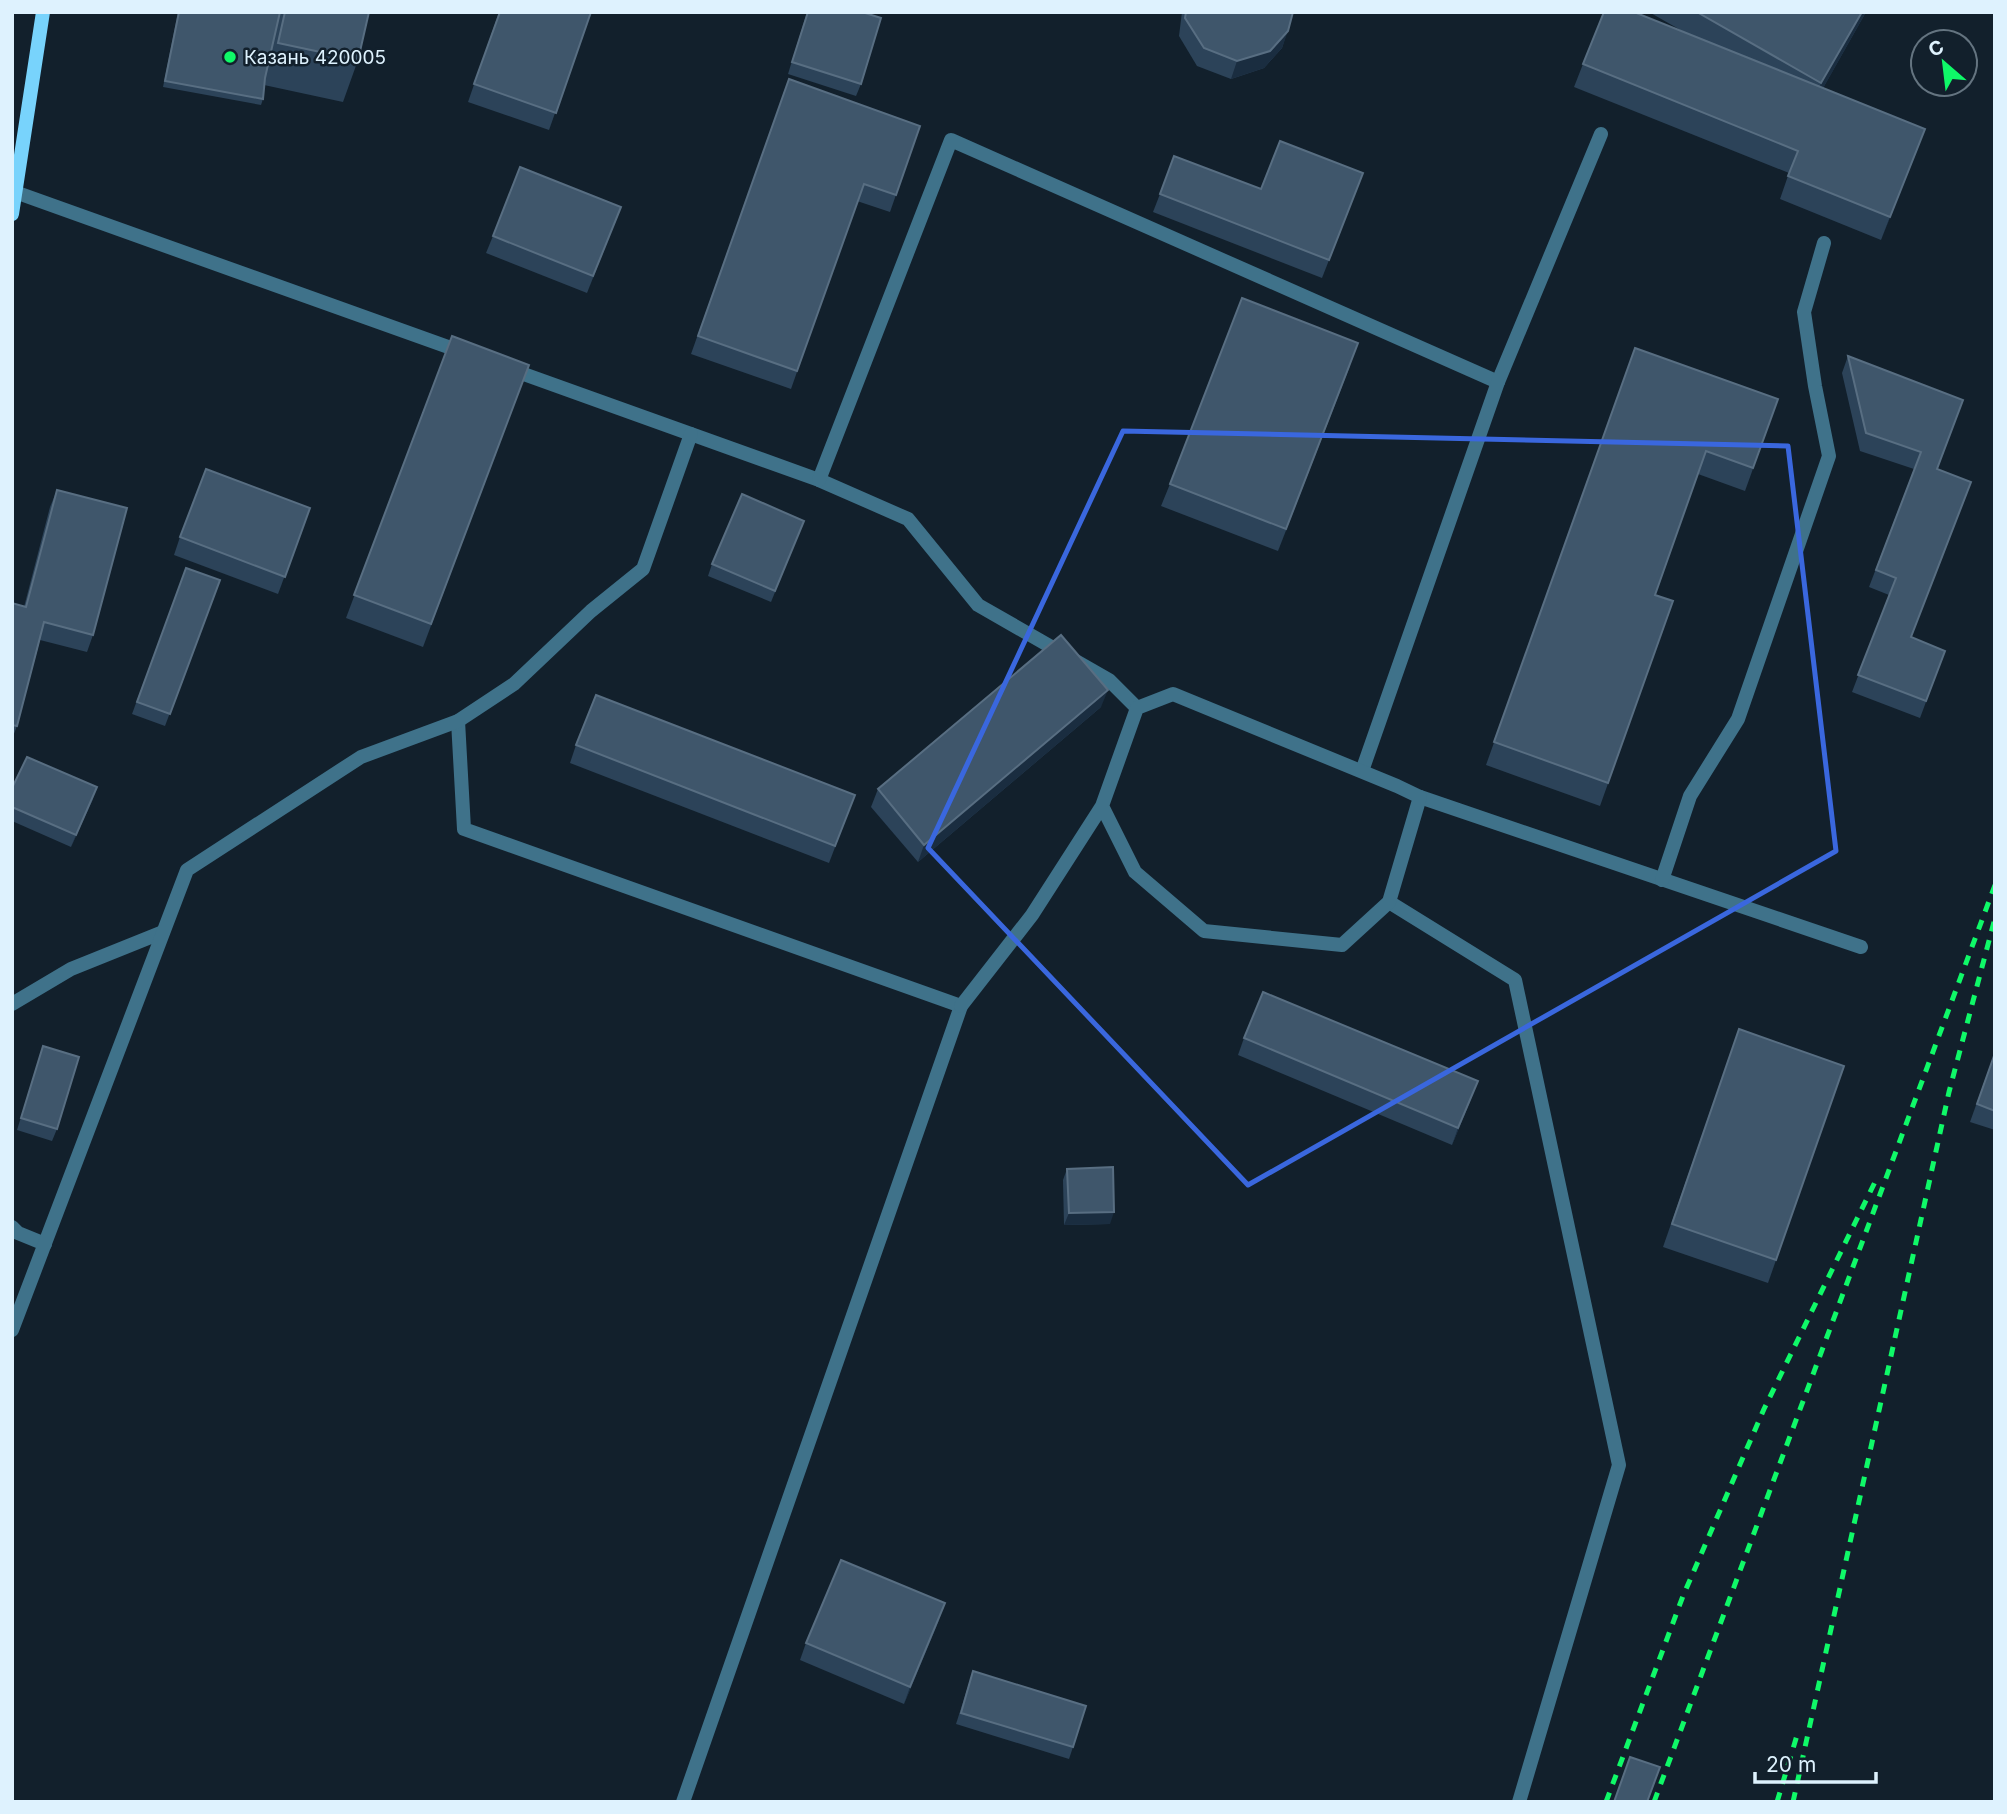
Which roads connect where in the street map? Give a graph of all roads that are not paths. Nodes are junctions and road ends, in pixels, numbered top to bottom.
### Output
1 (44, 12) edge
2 (1601, 134) dead end
3 (15, 192) junction
4 (12, 214) edge
5 (1824, 243) dead end
6 (1498, 382) junction
7 (691, 433) junction
8 (819, 480) junction
9 (1138, 708) junction
10 (458, 721) junction
11 (1362, 771) junction
12 (1420, 797) junction
13 (1102, 806) junction
14 (1662, 880) junction
15 (1389, 902) junction
16 (163, 932) junction
17 (1861, 947) dead end
18 (12, 1004) edge
19 (961, 1006) junction
20 (12, 1227) edge
21 (45, 1244) junction
22 (12, 1331) edge
23 (683, 1802) edge
24 (1519, 1802) edge

1 - 3 street
2 - 6 lane
3 - 4 street
3 - 7 lane
5 - 14 lane
6 - 8 lane
6 - 11 lane
7 - 8 lane
7 - 10 lane
8 - 9 lane
9 - 11 lane
9 - 13 lane
10 - 16 lane
10 - 19 lane
11 - 12 lane
12 - 14 lane
12 - 15 lane
13 - 15 lane
13 - 19 lane
14 - 17 lane
15 - 24 lane
16 - 18 lane
16 - 21 lane
19 - 23 lane
20 - 21 lane
21 - 22 lane

